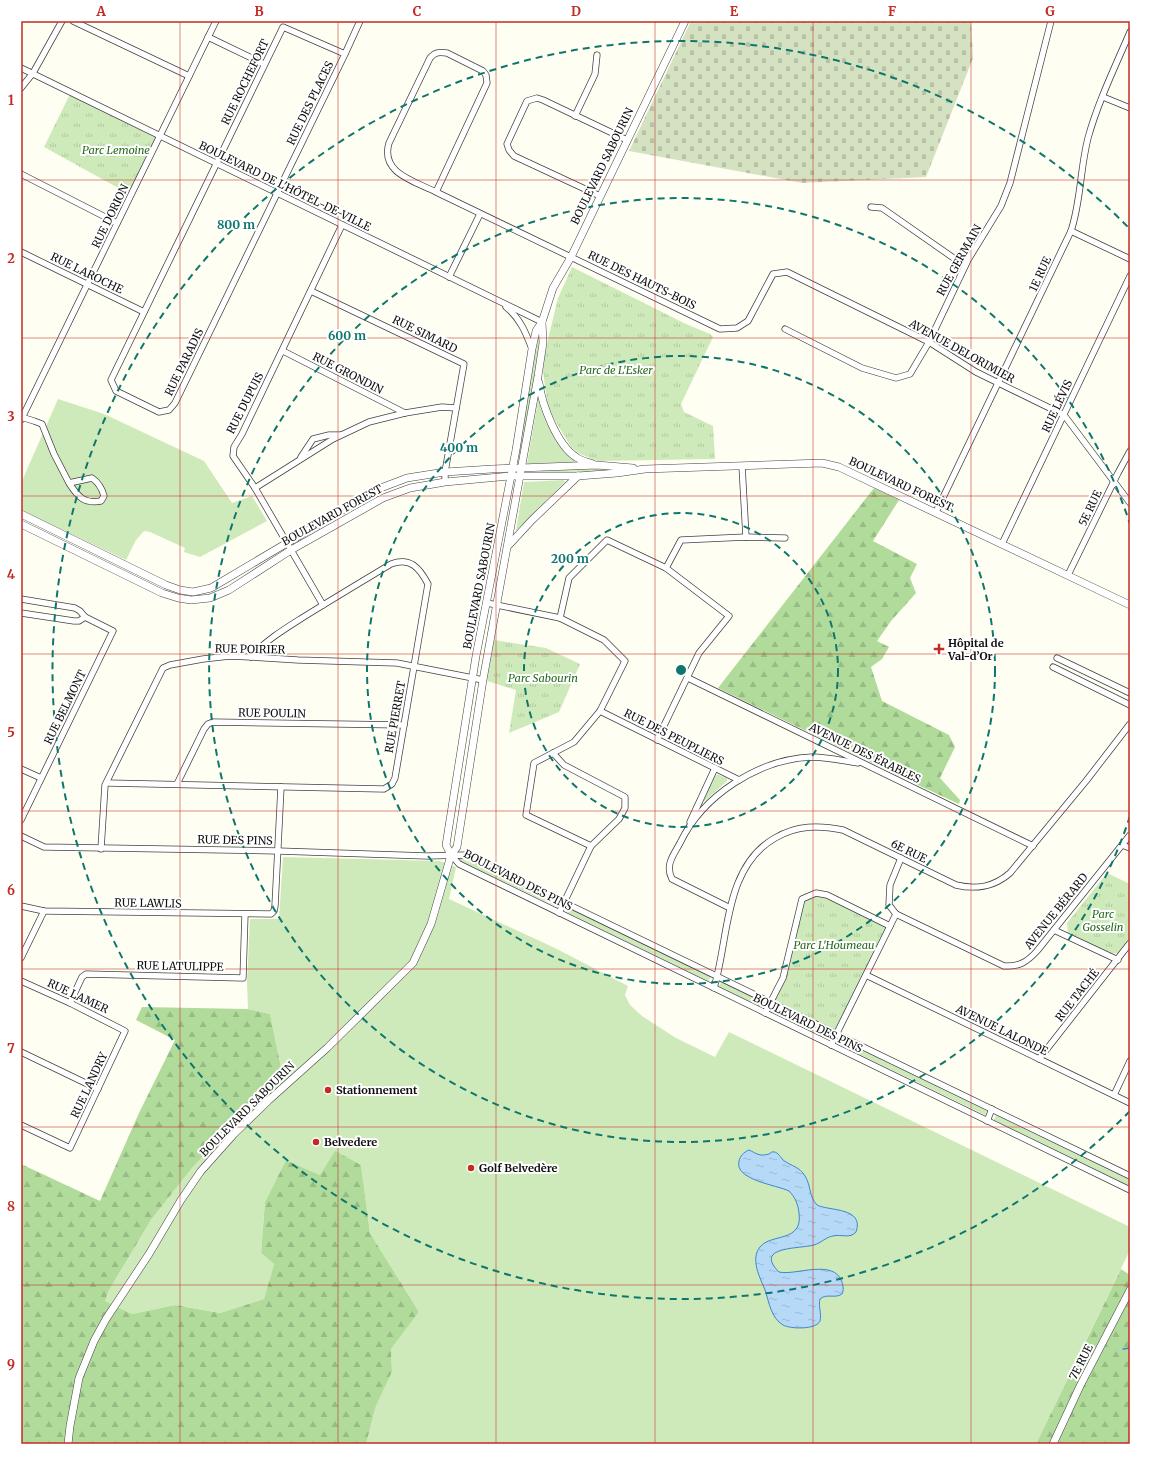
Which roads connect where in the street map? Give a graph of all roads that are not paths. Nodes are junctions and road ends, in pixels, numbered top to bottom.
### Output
1 (62, 21) edge
2 (73, 21) edge
3 (216, 21) edge
4 (360, 21) edge
5 (685, 21) edge
6 (1051, 21) edge
7 (1130, 32) edge
8 (208, 37) junction
9 (344, 54) junction
10 (597, 55) dead end
11 (264, 64) junction
12 (21, 68) edge
13 (33, 73) junction
14 (189, 76) junction
15 (21, 88) edge
16 (1103, 97) junction
17 (1130, 108) edge
18 (575, 116) junction
19 (160, 136) junction
20 (627, 140) junction
21 (217, 164) junction
22 (21, 174) edge
23 (436, 192) junction
24 (277, 193) junction
25 (600, 196) junction
26 (871, 207) dead end
27 (480, 214) junction
28 (117, 223) junction
29 (342, 225) junction
30 (1071, 231) junction
31 (21, 252) edge
32 (571, 257) junction
33 (1130, 259) edge
34 (965, 266) junction
35 (772, 274) joint
36 (1130, 276) edge
37 (449, 277) junction
38 (88, 284) junction
39 (312, 291) junction
40 (498, 300) junction
41 (144, 312) junction
42 (542, 322) junction
43 (785, 329) dead end
44 (929, 342) junction
45 (532, 349) junction
46 (282, 351) junction
47 (538, 376) junction
48 (998, 383) junction
49 (456, 408) junction
50 (405, 413) junction
51 (1064, 415) junction
52 (21, 418) edge
53 (340, 435) junction
54 (1130, 451) edge
55 (300, 460) junction
56 (597, 466) junction
57 (742, 466) junction
58 (512, 469) junction
59 (645, 469) junction
60 (445, 472) junction
61 (520, 472) junction
62 (510, 476) junction
63 (578, 476) junction
64 (1114, 480) junction
65 (445, 482) junction
66 (69, 483) junction
67 (255, 488) junction
68 (1130, 503) edge
69 (936, 512) junction
70 (21, 514) edge
71 (21, 524) edge
72 (746, 537) junction
73 (785, 538) dead end
74 (287, 542) junction
75 (1002, 544) junction
76 (508, 546) junction
77 (291, 550) junction
78 (666, 568) junction
79 (1068, 575) junction
80 (166, 585) junction
81 (162, 593) junction
82 (21, 599) edge
83 (488, 603) junction
84 (497, 604) junction
85 (323, 605) junction
86 (1130, 605) edge
87 (21, 613) edge
88 (85, 617) junction
89 (560, 618) junction
90 (251, 657) junction
91 (1057, 658) dead end
92 (414, 667) junction
93 (1053, 667) dead end
94 (473, 678) junction
95 (688, 678) junction
96 (483, 680) junction
97 (1130, 693) edge
98 (1130, 705) edge
99 (600, 711) junction
100 (1130, 724) edge
101 (404, 725) junction
102 (657, 740) junction
103 (553, 753) junction
104 (863, 763) junction
105 (715, 768) junction
106 (21, 769) edge
107 (41, 778) junction
108 (739, 780) junction
109 (107, 783) junction
110 (177, 784) junction
111 (281, 787) junction
112 (21, 820) edge
113 (686, 831) junction
114 (1130, 835) edge
115 (21, 836) edge
116 (1122, 845) junction
117 (592, 846) junction
118 (1033, 846) junction
119 (101, 848) junction
120 (1130, 848) edge
121 (278, 851) junction
122 (451, 856) junction
123 (901, 858) junction
124 (564, 902) junction
125 (21, 906) edge
126 (730, 908) junction
127 (44, 911) junction
128 (559, 913) junction
129 (245, 914) junction
130 (896, 914) junction
131 (890, 926) junction
132 (1054, 930) junction
133 (1130, 943) edge
134 (21, 958) edge
135 (1118, 960) junction
136 (866, 975) junction
137 (718, 977) junction
138 (21, 981) edge
139 (714, 988) junction
140 (70, 1003) junction
141 (770, 1003) junction
142 (765, 1013) junction
143 (126, 1031) joint
144 (837, 1035) junction
145 (831, 1045) junction
146 (21, 1052) edge
147 (1039, 1059) junction
148 (1130, 1061) edge
149 (98, 1089) junction
150 (1114, 1095) junction
151 (1130, 1103) edge
152 (992, 1110) junction
153 (987, 1121) junction
154 (21, 1125) edge
155 (1130, 1176) edge
156 (1130, 1190) edge
157 (1130, 1290) edge
158 (68, 1444) edge
159 (1053, 1444) edge

1 - 13 street
2 - 14 street
3 - 8 street, RUE DORION
4 - 9 street, RUE DES PLACES
5 - 20 street, BOULEVARD SABOURIN
6 - 34 street, RUE GERMAIN
7 - 16 street, 1E RUE
8 - 11 street
8 - 14 street, RUE DORION
9 - 11 street, RUE ROCHEFORT
9 - 24 street, RUE DES PLACES
10 - 18 street
11 - 21 street, RUE ROCHEFORT
12 - 13 street, BOULEVARD DE L'HÔTEL-DE-VILLE
13 - 15 street
13 - 19 street, BOULEVARD DE L'HÔTEL-DE-VILLE
14 - 19 street, RUE DORION
16 - 17 street
16 - 30 street, 1E RUE
18 - 20 street
18 - 25 street
19 - 21 street, BOULEVARD DE L'HÔTEL-DE-VILLE
19 - 28 street, RUE DORION
20 - 25 street, BOULEVARD SABOURIN
21 - 24 street, BOULEVARD DE L'HÔTEL-DE-VILLE
21 - 41 street, RUE PARADIS
22 - 28 street
23 - 23 street, RUE DES HAUTS-BOIS
23 - 27 street, RUE DES HAUTS-BOIS
24 - 29 street, BOULEVARD DE L'HÔTEL-DE-VILLE
24 - 41 street, RUE PARADIS
25 - 32 street, BOULEVARD SABOURIN
26 - 34 street
27 - 32 street, RUE DES HAUTS-BOIS
27 - 37 street
28 - 38 street, RUE DORION
29 - 37 street, BOULEVARD DE L'HÔTEL-DE-VILLE
29 - 39 street, RUE DUPUIS
30 - 33 street
30 - 48 street, 1E RUE
31 - 38 street, RUE LAROCHE
32 - 35 street, RUE DES HAUTS-BOIS
32 - 42 street, BOULEVARD SABOURIN
34 - 44 street, RUE GERMAIN
35 - 44 street, AVENUE DELORIMIER
36 - 51 street, RUE LÉVIS
37 - 40 street, BOULEVARD DE L'HÔTEL-DE-VILLE
38 - 41 street, RUE LAROCHE
38 - 52 street, RUE DORION
39 - 46 street, RUE DUPUIS
39 - 49 street, RUE SIMARD
40 - 42 street, BOULEVARD DE L'HÔTEL-DE-VILLE
40 - 45 street
42 - 45 street, BOULEVARD SABOURIN
42 - 47 street, BOULEVARD SABOURIN
43 - 44 street, RUE GERMAIN
44 - 48 street, AVENUE DELORIMIER
45 - 58 street, BOULEVARD SABOURIN
46 - 50 street, RUE GRONDIN
46 - 67 street, RUE DUPUIS
47 - 56 street
47 - 61 street, BOULEVARD SABOURIN
48 - 51 street, AVENUE DELORIMIER
48 - 69 street, 1E RUE
49 - 50 street
49 - 60 street, RUE SIMARD
50 - 53 street
51 - 64 street, AVENUE DELORIMIER
51 - 75 street, RUE LÉVIS
52 - 66 street
53 - 55 street
53 - 55 street
54 - 64 street, 5E RUE
55 - 67 street
56 - 59 street, BOULEVARD FOREST
56 - 61 street, BOULEVARD FOREST
57 - 59 street, BOULEVARD FOREST
57 - 69 street, BOULEVARD FOREST
57 - 72 street
58 - 60 street, BOULEVARD FOREST
58 - 61 street, BOULEVARD FOREST
58 - 62 street, BOULEVARD SABOURIN
59 - 63 street, BOULEVARD FOREST
60 - 65 street, RUE SIMARD
60 - 74 street, BOULEVARD FOREST
61 - 62 street, BOULEVARD FOREST
61 - 63 street, BOULEVARD FOREST
61 - 76 street, BOULEVARD SABOURIN
62 - 65 street, BOULEVARD FOREST
62 - 83 street, BOULEVARD SABOURIN
63 - 76 street
64 - 68 street, AVENUE DELORIMIER
64 - 79 street, 5E RUE
65 - 77 street, BOULEVARD FOREST
66 - 66 street
67 - 74 street, RUE DUPUIS
69 - 75 street, BOULEVARD FOREST
70 - 80 street, BOULEVARD FOREST
71 - 81 street, BOULEVARD FOREST
72 - 73 street
72 - 78 street
74 - 77 street, RUE DUPUIS
74 - 80 street, BOULEVARD FOREST
75 - 79 street, BOULEVARD FOREST
76 - 84 street, BOULEVARD SABOURIN
77 - 81 street, BOULEVARD FOREST
77 - 85 street, RUE DUPUIS
78 - 89 street
78 - 95 street
79 - 86 street, BOULEVARD FOREST
80 - 81 street
82 - 88 street, RUE BELMONT
83 - 84 street
83 - 94 street, BOULEVARD SABOURIN
84 - 89 street
84 - 96 street, BOULEVARD SABOURIN
85 - 90 street, RUE PIERRET
85 - 92 street, RUE PIERRET
87 - 88 street
88 - 107 street, RUE BELMONT
89 - 99 street
90 - 92 street, RUE POIRIER
90 - 109 street, RUE POIRIER
91 - 97 street
92 - 94 street, RUE POIRIER
92 - 101 street, RUE PIERRET
93 - 98 street
94 - 96 street, RUE POIRIER
94 - 122 street, BOULEVARD SABOURIN
95 - 102 street
95 - 104 street, AVENUE DES ÉRABLES
96 - 122 street, BOULEVARD SABOURIN
99 - 102 street, RUE DES PEUPLIERS
99 - 103 street
100 - 118 street, 6E RUE
101 - 110 street, RUE POULIN
101 - 111 street, RUE PIERRET
102 - 105 street, RUE DES PEUPLIERS
103 - 117 street
103 - 117 street
104 - 108 street
104 - 118 street, AVENUE DES ÉRABLES
105 - 108 street, RUE DES PEUPLIERS
105 - 113 street
106 - 107 street
107 - 112 street, RUE BELMONT
108 - 113 street
109 - 110 street, RUE PIERRET
109 - 119 street, RUE POIRIER
110 - 111 street, RUE PIERRET
111 - 121 street
113 - 126 street
114 - 116 street, AVENUE BÉRARD
115 - 119 street, RUE DES PINS
116 - 120 street
116 - 132 street, AVENUE BÉRARD
117 - 124 street
118 - 123 street, 6E RUE
119 - 121 street, RUE DES PINS
121 - 122 street, RUE DES PINS
121 - 129 street, RUE LAWLIS
122 - 124 street, BOULEVARD DES PINS
122 - 128 street, BOULEVARD DES PINS
122 - 158 street, BOULEVARD SABOURIN
123 - 126 street, 6E RUE
123 - 130 street
124 - 128 street
124 - 137 street, BOULEVARD DES PINS
125 - 127 street, RUE LAWLIS
126 - 137 street, 6E RUE
127 - 129 street, RUE LAWLIS
127 - 134 street
128 - 139 street, BOULEVARD DES PINS
129 - 140 street, RUE LATULIPPE
130 - 131 street
130 - 132 street, AVENUE BÉRARD
131 - 136 street
131 - 141 street
132 - 135 street
133 - 135 street, RUE TACHÉ
135 - 147 street, RUE TACHÉ
136 - 144 street
136 - 147 street, AVENUE LALONDE
137 - 139 street, 6E RUE
137 - 141 street, BOULEVARD DES PINS
138 - 140 street, RUE LAMER
139 - 142 street, BOULEVARD DES PINS
140 - 143 street, RUE LAMER
141 - 142 street
141 - 144 street, BOULEVARD DES PINS
142 - 145 street, BOULEVARD DES PINS
143 - 149 street, RUE LANDRY
144 - 145 street
144 - 152 street, BOULEVARD DES PINS
145 - 153 street, BOULEVARD DES PINS
146 - 149 street
147 - 150 street, AVENUE LALONDE
148 - 150 street
149 - 154 street, RUE LANDRY
150 - 151 street, AVENUE LALONDE
152 - 153 street
152 - 155 street, BOULEVARD DES PINS
153 - 156 street, BOULEVARD DES PINS
157 - 159 street, 7E RUE

